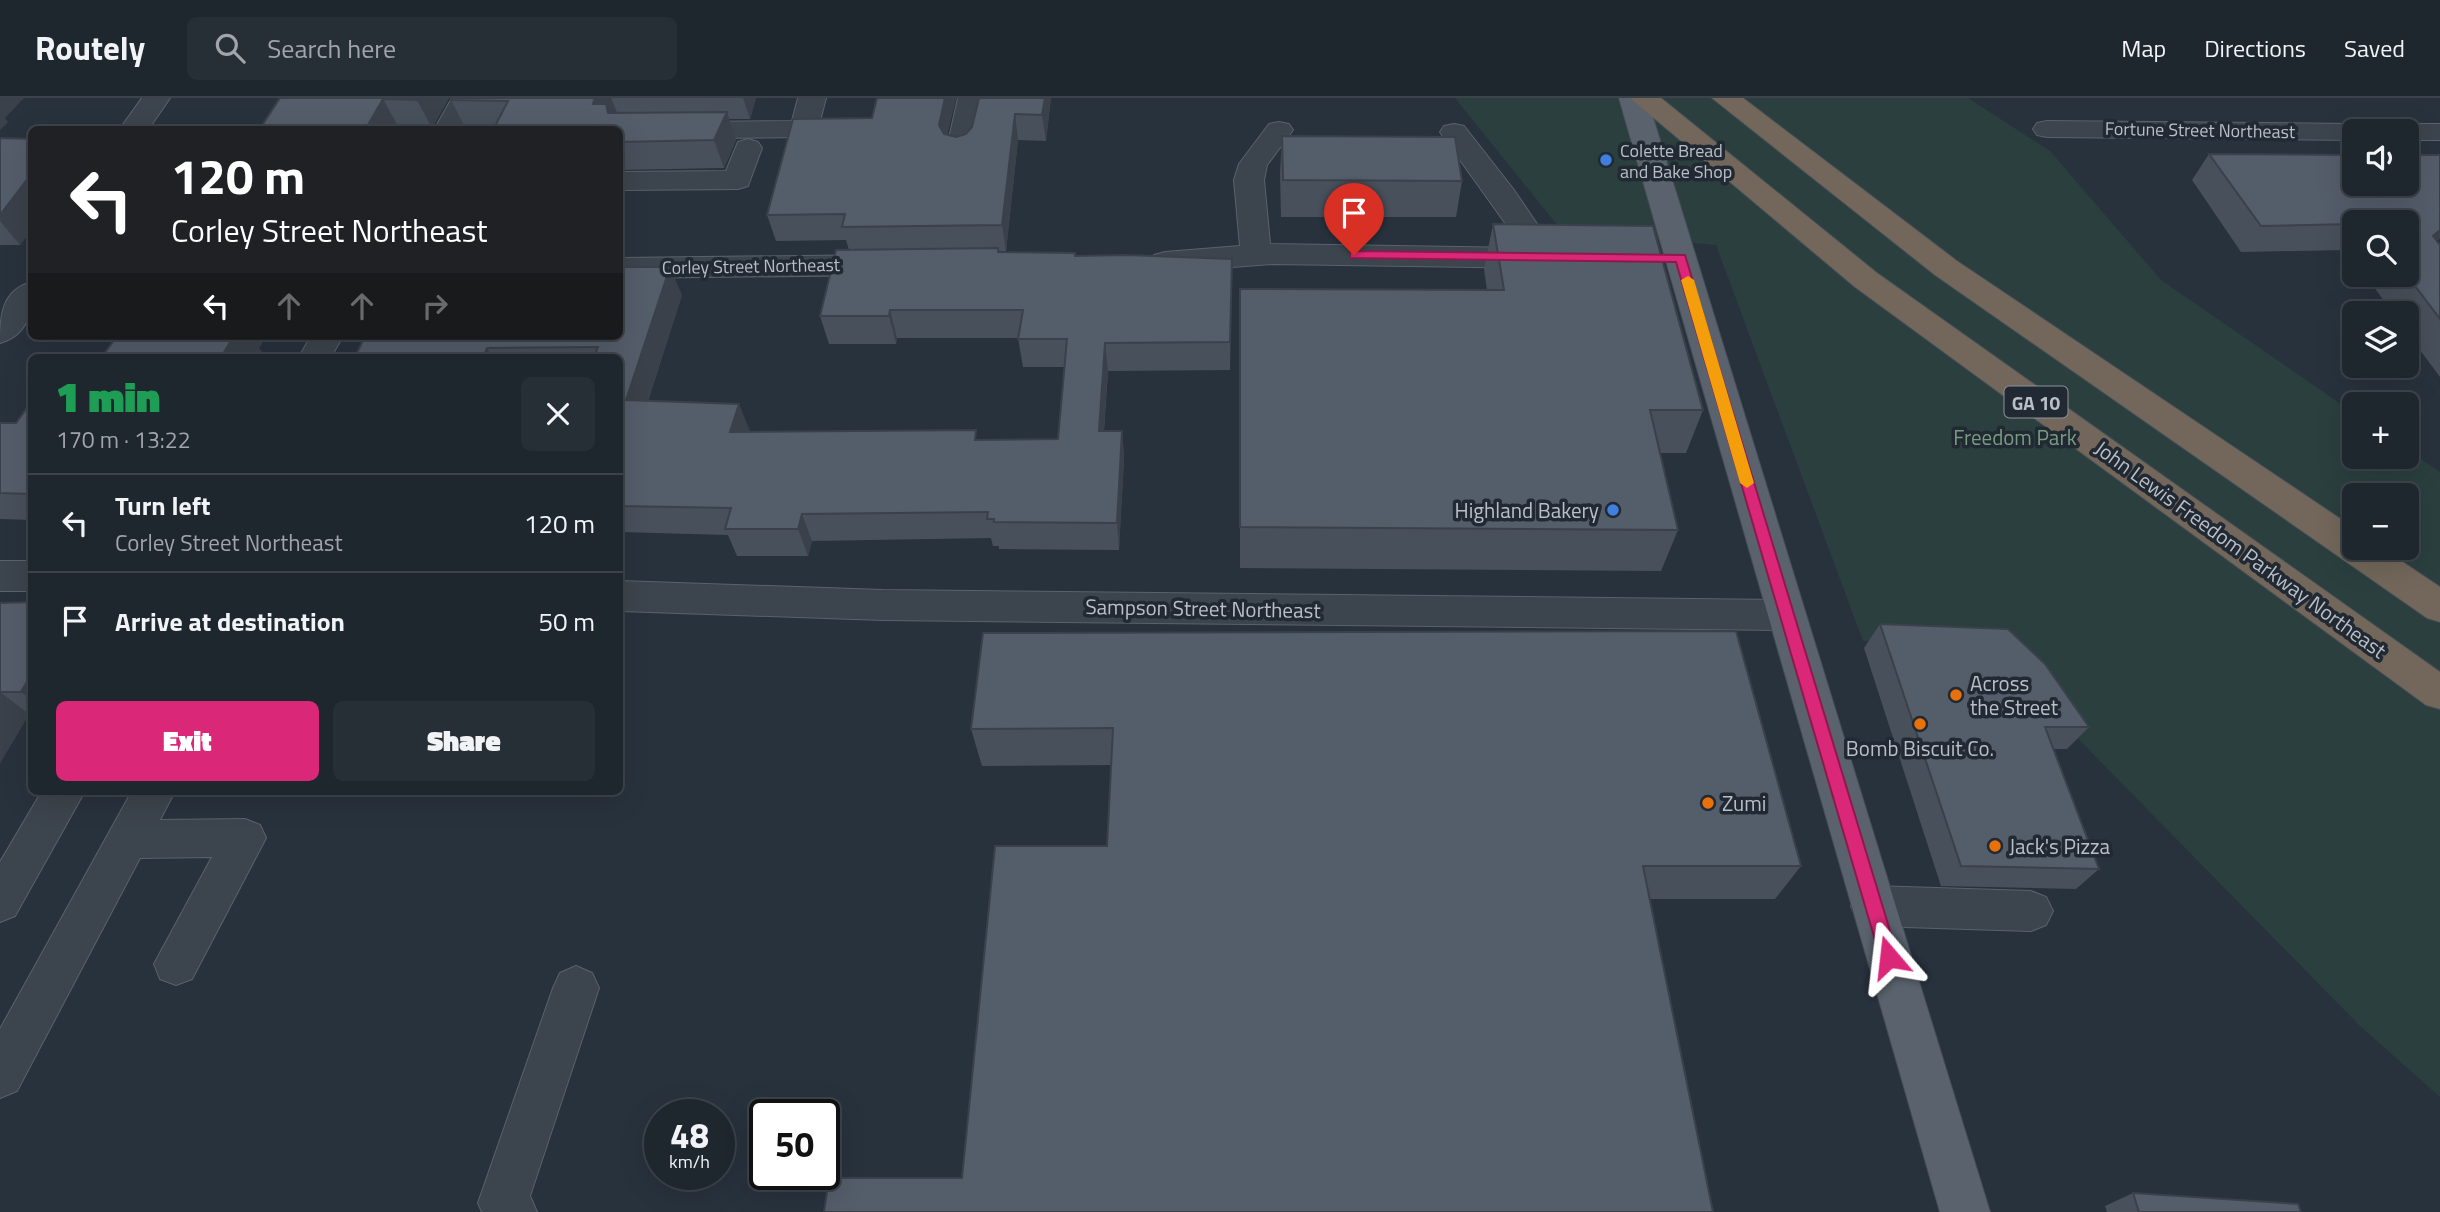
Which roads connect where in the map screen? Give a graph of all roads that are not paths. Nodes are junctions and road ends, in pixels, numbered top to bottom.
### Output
1 (156, 98) edge
2 (466, 98) edge
3 (812, 98) edge
4 (972, 98) edge
5 (1633, 98) edge
6 (1644, 98) edge
7 (1726, 98) edge
8 (136, 126) edge
9 (450, 126) edge
10 (2047, 129) dead end
11 (1279, 130) dead end
12 (623, 131) edge
13 (2342, 131) edge
14 (1454, 132) dead end
15 (2419, 132) edge
16 (2440, 132) edge
17 (748, 148) dead end
18 (960, 152) edge
19 (623, 181) edge
20 (1256, 255) junction
21 (1137, 262) edge
22 (913, 265) edge
23 (623, 268) edge
24 (28, 297) edge
25 (0, 332) edge
26 (2342, 539) edge
27 (2373, 560) edge
28 (0, 576) edge
29 (28, 576) edge
30 (623, 596) edge
31 (2440, 607) edge
32 (1786, 615) junction
33 (2440, 693) edge
34 (62, 795) edge
35 (152, 795) edge
36 (127, 839) junction
37 (0, 902) edge
38 (1874, 906) junction
39 (2032, 911) dead end
40 (176, 964) dead end
41 (576, 988) dead end
42 (0, 1075) edge
43 (512, 1212) edge
44 (1965, 1212) edge

1 - 8 street
2 - 9 street
3 - 12 street
4 - 18 street
5 - 32 main road
6 - 33 highway, John Lewis Freedom Parkway Northeast / GA 10
7 - 26 highway, GA 10
10 - 13 street, Fortune Street Northeast
11 - 20 street
14 - 20 street
15 - 16 street
17 - 19 street
20 - 21 street
22 - 23 street, Corley Street Northeast
24 - 25 street
27 - 31 highway, GA 10
28 - 29 street
30 - 32 street, Sampson Street Northeast
32 - 38 main road
34 - 37 street
35 - 36 street
36 - 40 street
36 - 42 street
38 - 39 street
38 - 44 main road
41 - 43 street

